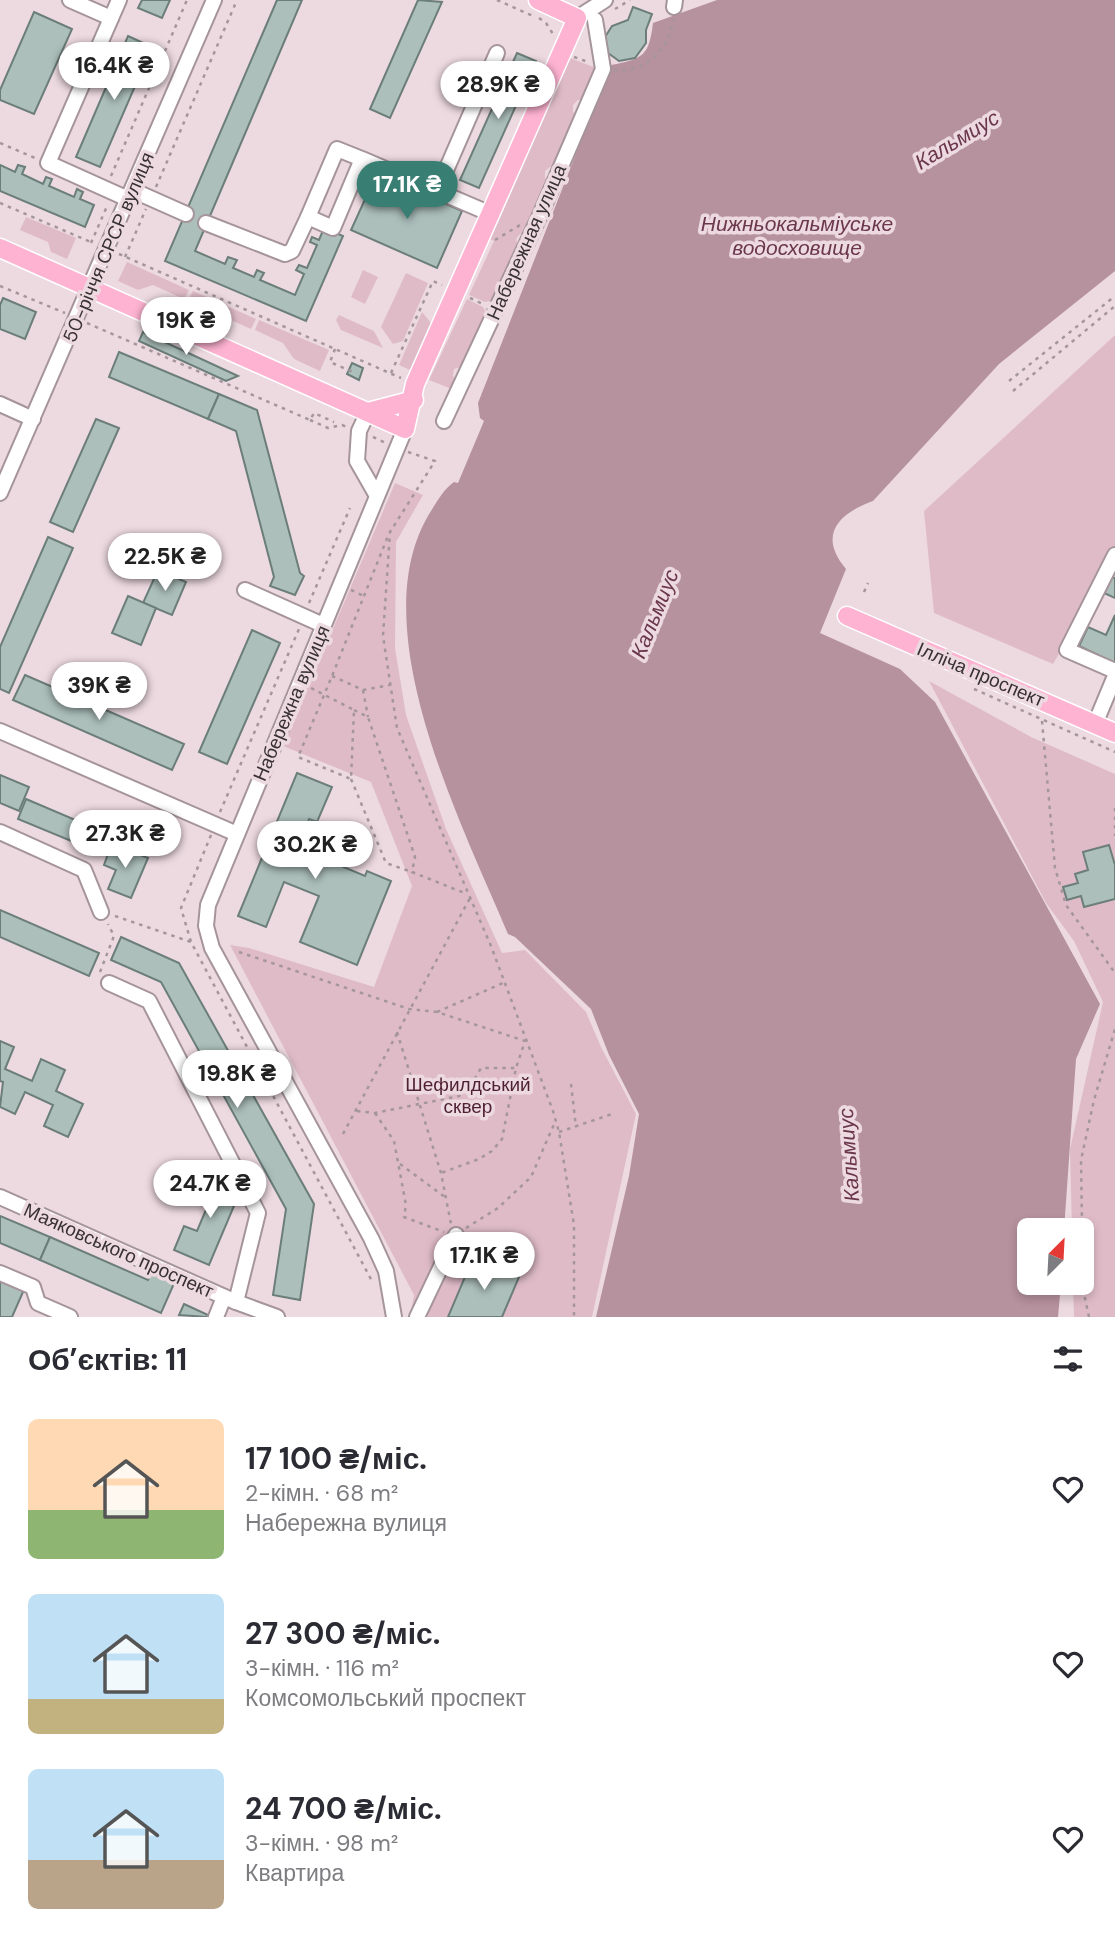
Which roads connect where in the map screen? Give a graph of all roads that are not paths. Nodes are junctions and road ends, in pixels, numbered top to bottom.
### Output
1 (70, 0) edge
2 (119, 0) edge
3 (214, 0) edge
4 (538, 0) edge
5 (605, 0) edge
6 (111, 18) junction
7 (586, 19) junction
8 (496, 53) dead end
9 (362, 159) junction
10 (437, 191) junction
11 (130, 194) junction
12 (186, 214) dead end
13 (491, 214) junction
14 (308, 217) junction
15 (206, 223) dead end
16 (0, 248) edge
17 (91, 288) junction
18 (415, 392) junction
19 (0, 404) edge
20 (368, 412) junction
21 (33, 419) junction
22 (444, 421) dead end
23 (405, 429) junction
24 (0, 493) edge
25 (377, 496) junction
26 (1115, 555) edge
27 (246, 590) dead end
28 (847, 616) dead end
29 (323, 625) junction
30 (1115, 674) edge
31 (1095, 724) junction
32 (0, 731) edge
33 (1115, 733) edge
34 (0, 832) edge
35 (237, 834) junction
36 (101, 912) road end
37 (109, 983) road end
38 (0, 1197) edge
39 (456, 1235) road end
40 (0, 1273) edge
41 (230, 1299) junction
42 (46, 1312) edge
43 (70, 1317) edge
44 (216, 1317) edge
45 (277, 1317) edge
46 (394, 1317) edge
47 (417, 1317) edge

1 - 6 street
2 - 6 street
3 - 11 street, 50-річчя СРСР вулиця
4 - 7 main road
5 - 7 street
6 - 11 street
7 - 13 main road
7 - 22 street, Набережная улица
8 - 10 street
9 - 10 street
9 - 14 street
9 - 14 street
10 - 13 street
11 - 12 street
11 - 17 street, 50-річчя СРСР вулиця
13 - 18 main road
14 - 15 street
16 - 17 main road
17 - 20 main road
17 - 21 street, 50-річчя СРСР вулиця
18 - 20 main road
18 - 23 main road
19 - 21 street
20 - 23 main road
20 - 25 street
21 - 24 street, 50-річчя СРСР вулиця
23 - 25 street, Набережна вулиця
25 - 29 street, Набережна вулиця
26 - 30 street
27 - 29 street
28 - 31 main road, Ілліча проспект
29 - 35 street, Набережна вулиця
30 - 31 street
31 - 33 main road, Ілліча проспект
32 - 35 street
34 - 36 street
35 - 46 street, Набережна вулиця
37 - 41 street
38 - 41 street, Маяковського проспект
39 - 47 street
40 - 42 street
41 - 44 street
41 - 45 street, Маяковського проспект
42 - 43 street

